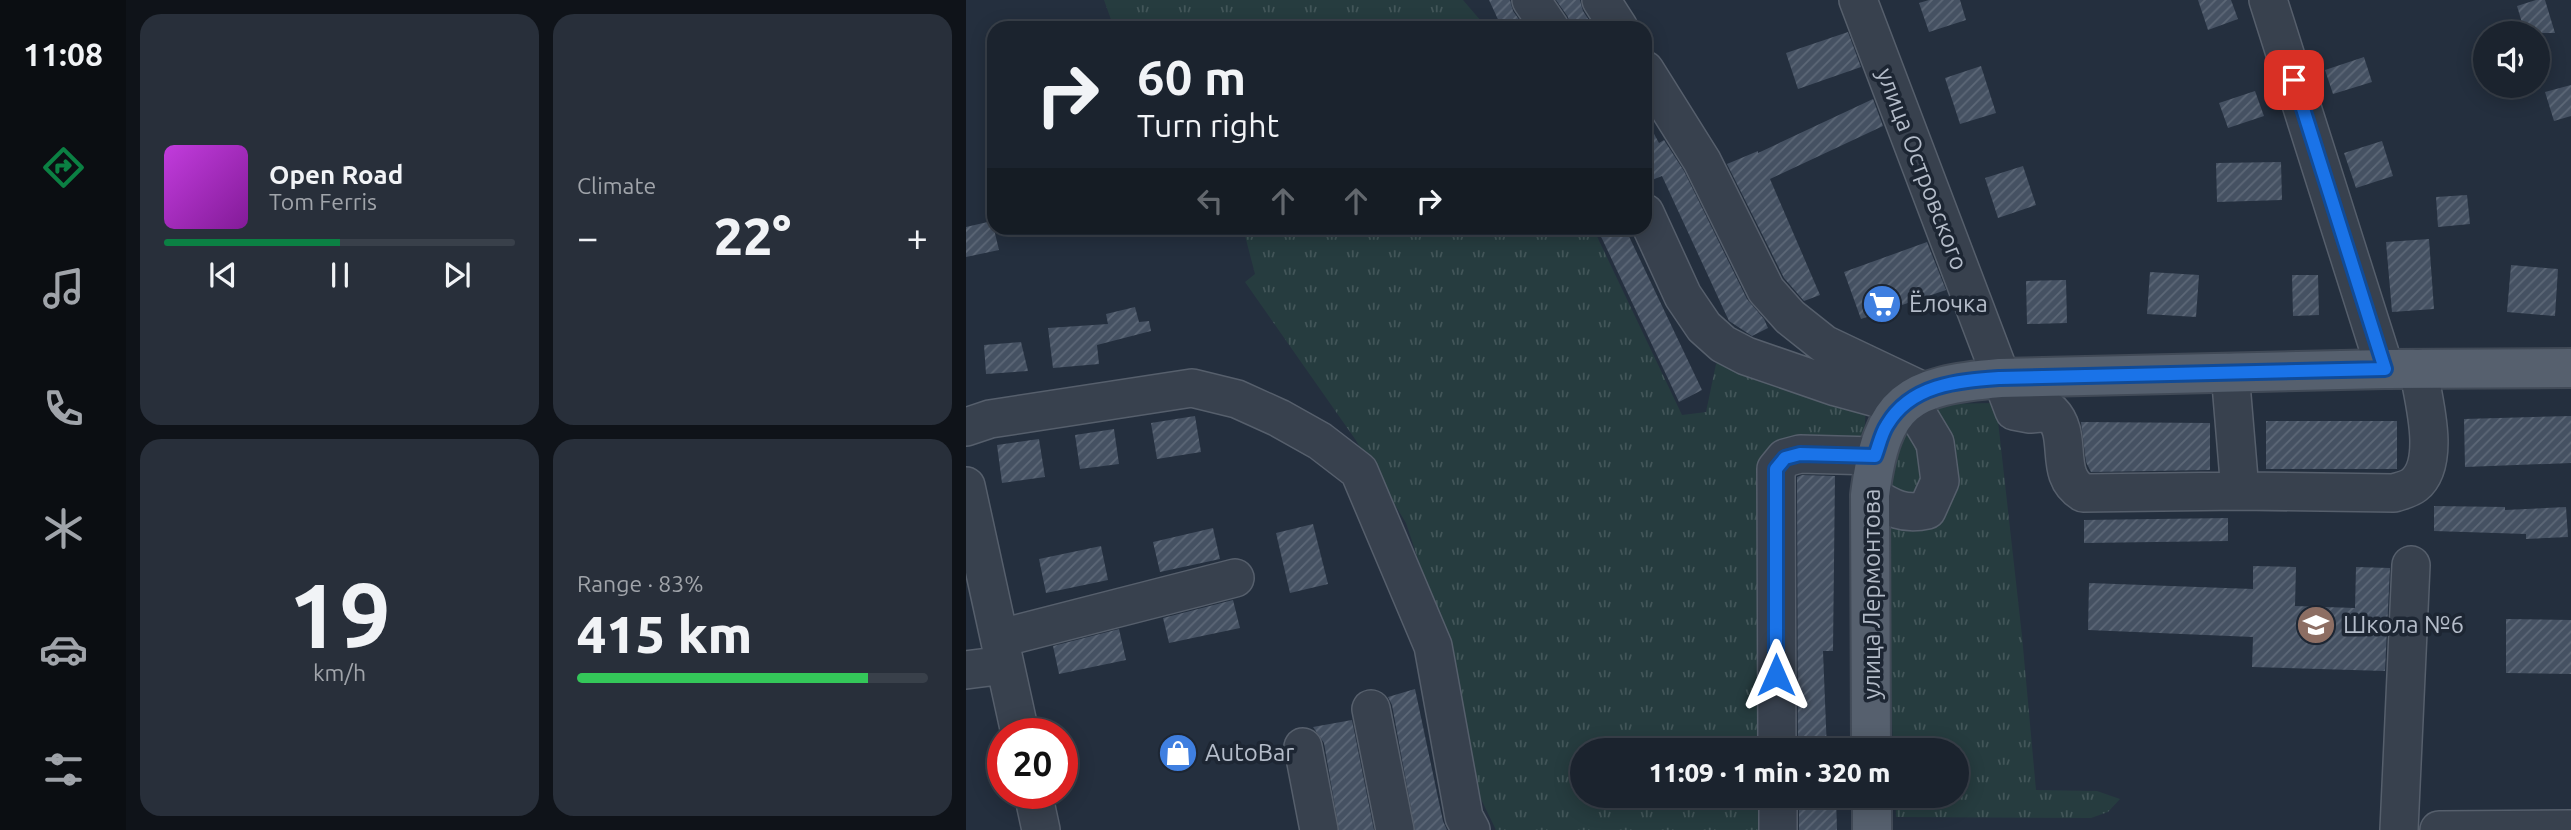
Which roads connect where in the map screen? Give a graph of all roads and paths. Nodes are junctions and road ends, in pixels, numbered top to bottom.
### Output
1 (1531, 0) edge
2 (1601, 0) edge
3 (1858, 0) edge
4 (2269, 0) edge
5 (1545, 21) edge
6 (1614, 21) edge
7 (1652, 81) edge
8 (1652, 227) edge
9 (2401, 368) junction
10 (2571, 368) edge
11 (2230, 372) junction
12 (2000, 378) junction
13 (1913, 398) junction
14 (966, 427) edge
15 (1875, 456) junction
16 (966, 486) edge
17 (2239, 491) junction
18 (1870, 495) junction
19 (2411, 565) dead end
20 (1235, 578) dead end
21 (1003, 651) junction
22 (966, 670) edge
23 (1371, 709) dead end
24 (1017, 718) edge
25 (1777, 738) edge
26 (1871, 738) edge
27 (1303, 747) dead end
28 (1778, 808) edge
29 (1872, 808) edge
30 (1036, 809) edge
31 (1041, 830) edge
32 (1320, 830) edge
33 (1395, 830) edge
34 (1471, 830) edge
35 (1778, 830) edge
36 (1872, 830) edge
37 (2370, 830) edge
38 (2399, 830) edge
39 (2421, 830) edge
40 (2439, 830) edge
41 (2571, 830) edge

1 - 5 street
2 - 6 street
3 - 12 street, улица Островского
4 - 9 street
7 - 13 street
8 - 13 street
9 - 10 main road
9 - 11 main road
9 - 17 street
11 - 12 main road
11 - 17 street
12 - 13 main road
12 - 17 street, улица Островского
13 - 15 main road, улица Лермонтова
13 - 18 street
14 - 34 street
15 - 18 main road, улица Лермонтова
15 - 25 street
16 - 21 street
18 - 26 main road, улица Лермонтова
19 - 38 street
20 - 21 street
21 - 22 street
21 - 24 street
23 - 33 street
27 - 32 street
28 - 35 street
29 - 36 main road
30 - 31 street
37 - 38 street
38 - 39 street
40 - 41 street

